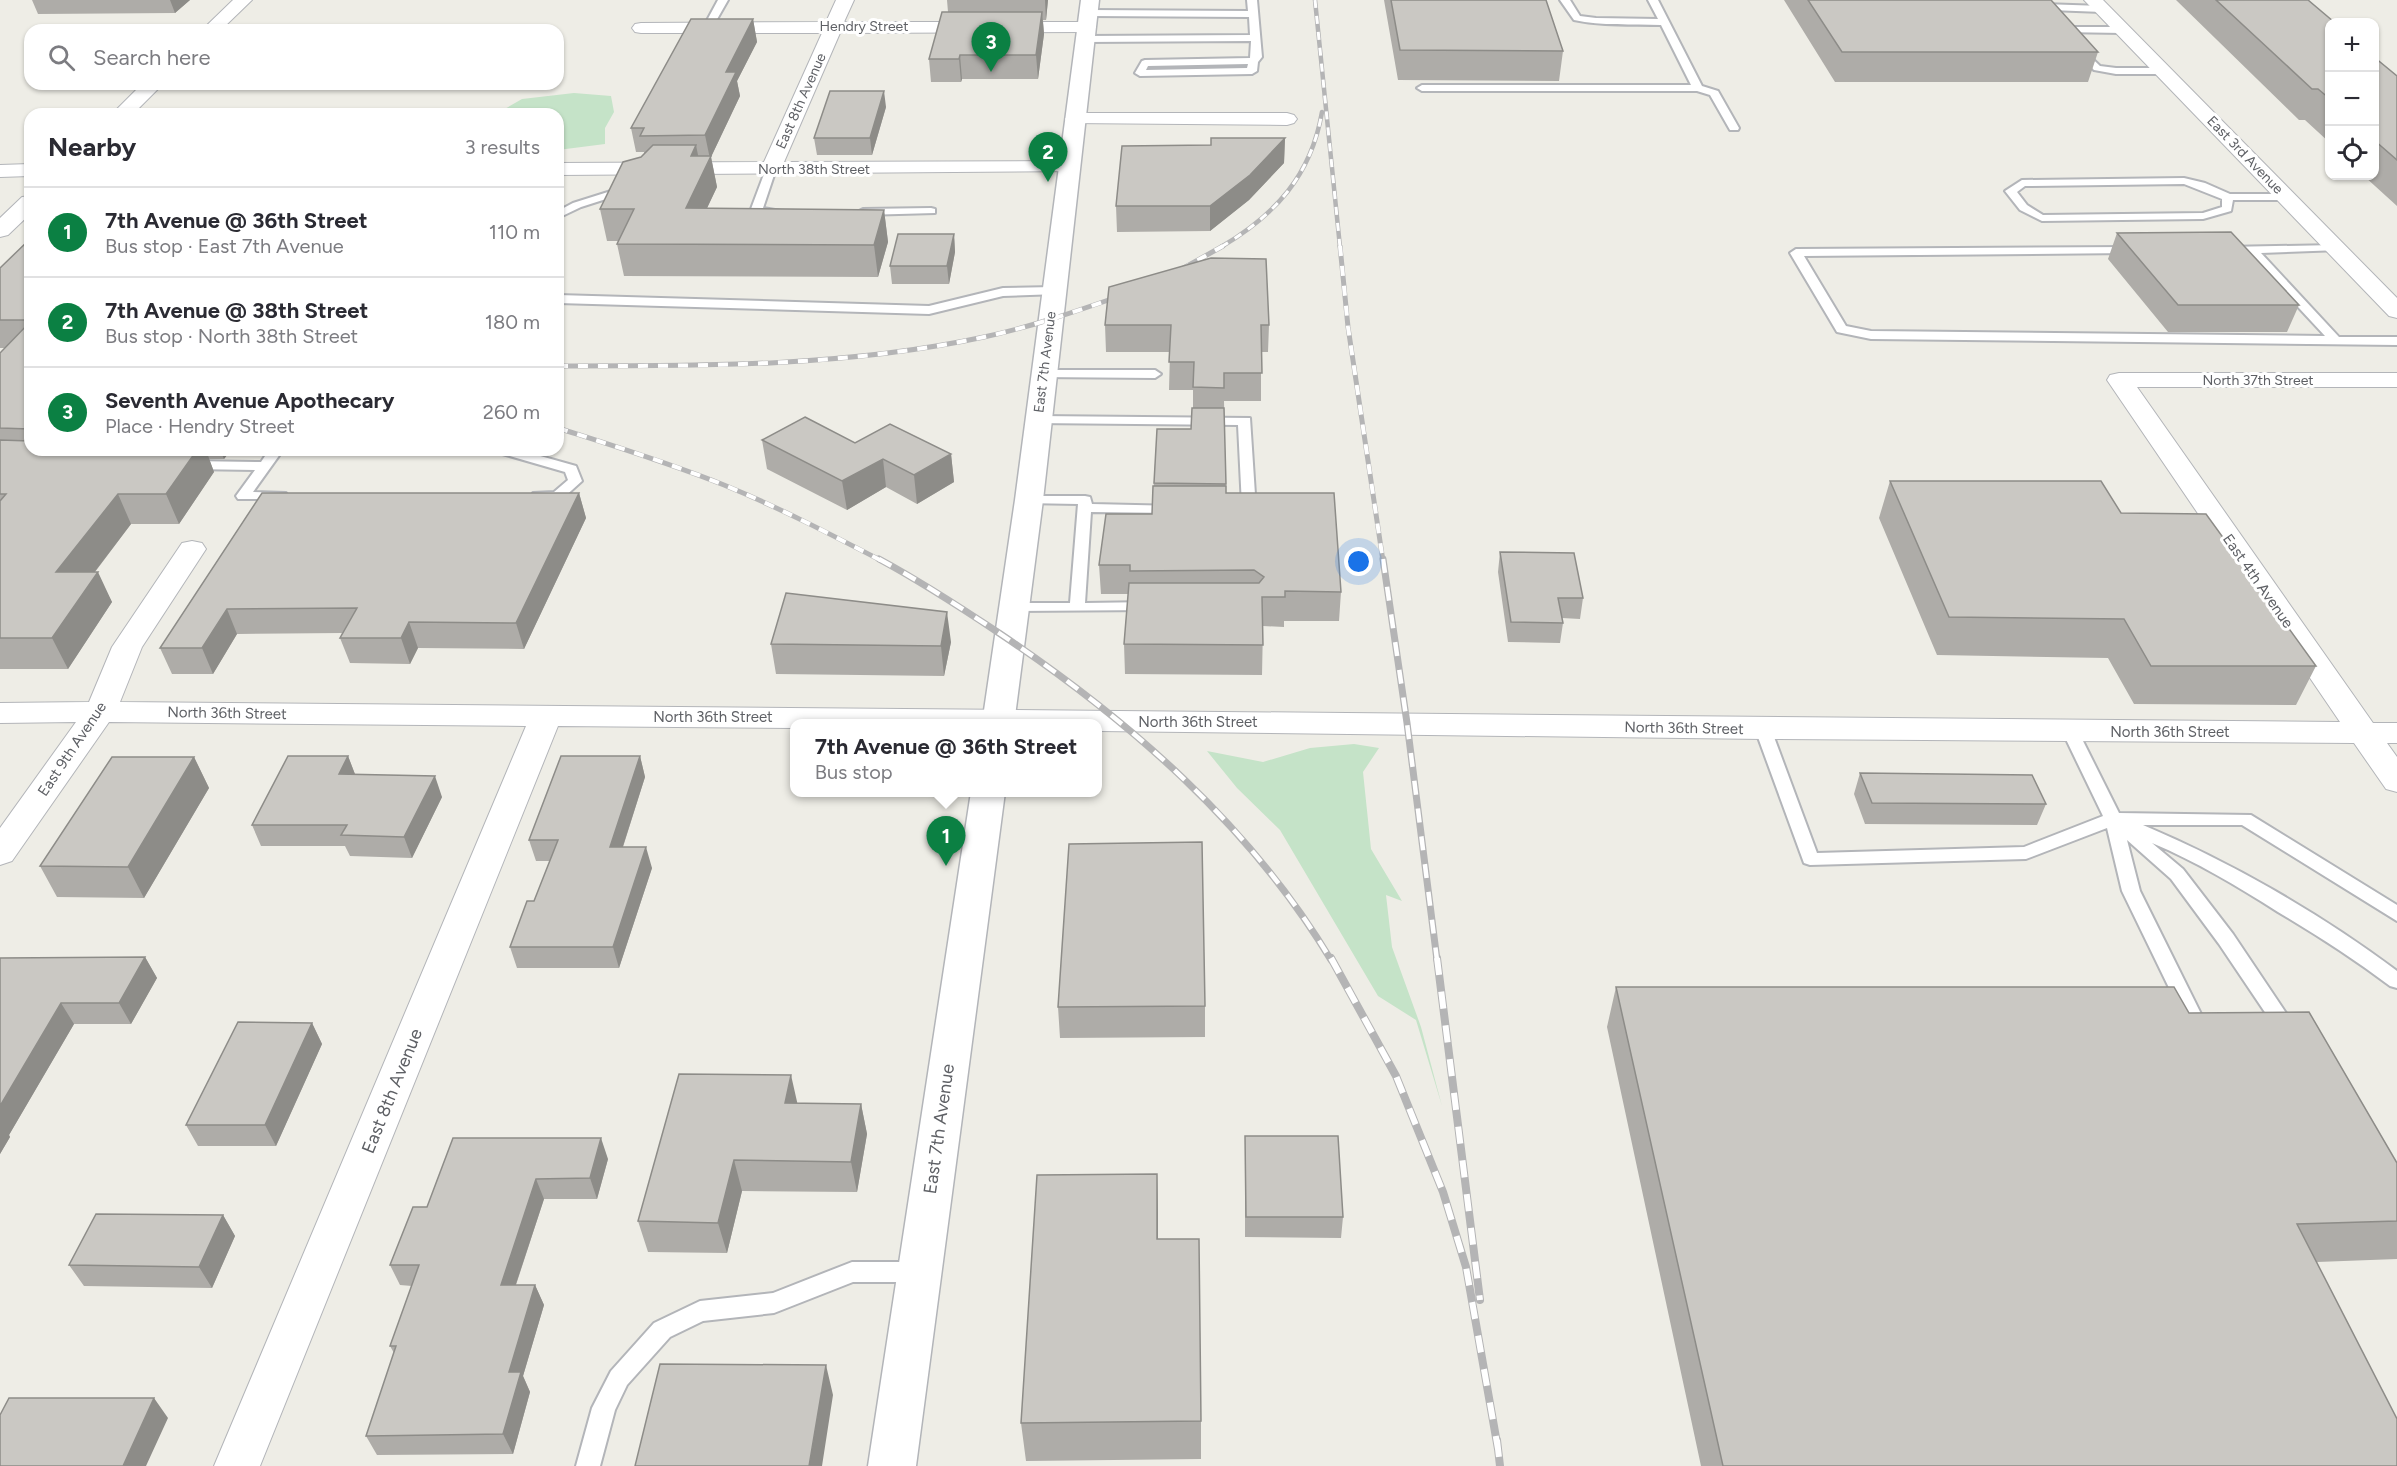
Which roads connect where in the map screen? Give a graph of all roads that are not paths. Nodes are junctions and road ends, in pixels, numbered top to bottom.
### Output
1 (243, 0) edge
2 (723, 0) edge
3 (845, 0) edge
4 (1134, 0) edge
5 (1252, 0) edge
6 (1564, 0) edge
7 (1653, 0) edge
8 (2033, 0) edge
9 (2097, 4) edge
10 (2043, 8) junction
11 (1134, 14) junction
12 (1255, 14) junction
13 (1088, 20) edge
14 (1664, 22) junction
15 (217, 24) edge
16 (709, 26) junction
17 (835, 26) junction
18 (640, 28) dead end
19 (2062, 30) junction
20 (2123, 30) junction
21 (1256, 38) junction
22 (1253, 62) junction
23 (2163, 71) junction
24 (1422, 88) dead end
25 (1698, 88) junction
26 (147, 90) edge
27 (128, 108) edge
28 (1075, 119) junction
29 (1287, 119) dead end
30 (1734, 128) dead end
31 (1069, 167) junction
32 (771, 169) junction
33 (564, 170) edge
34 (0, 171) edge
35 (24, 171) edge
36 (650, 177) junction
37 (2228, 197) junction
38 (2286, 197) junction
39 (24, 208) edge
40 (931, 211) dead end
41 (564, 212) edge
42 (848, 212) edge
43 (789, 213) edge
44 (0, 230) edge
45 (2336, 248) junction
46 (2251, 249) junction
47 (2143, 250) edge
48 (2215, 250) edge
49 (1054, 291) junction
50 (564, 299) edge
51 (2397, 311) edge
52 (2336, 341) junction
53 (2397, 341) edge
54 (1043, 374) junction
55 (1155, 374) dead end
56 (2119, 380) joint
57 (2397, 380) edge
58 (1038, 420) junction
59 (272, 456) edge
60 (525, 456) edge
61 (172, 465) edge
62 (265, 466) junction
63 (301, 496) edge
64 (522, 496) edge
65 (1029, 501) junction
66 (1085, 508) junction
67 (1190, 510) edge
68 (1225, 510) edge
69 (192, 549) dead end
70 (1077, 607) junction
71 (1171, 607) edge
72 (1013, 608) junction
73 (100, 712) junction
74 (0, 713) edge
75 (546, 717) junction
76 (998, 719) edge
77 (790, 720) edge
78 (1102, 722) edge
79 (1762, 729) junction
80 (2070, 731) junction
81 (2363, 733) junction
82 (2397, 733) edge
83 (2397, 781) edge
84 (987, 797) edge
85 (2113, 819) junction
86 (0, 853) edge
87 (2397, 914) edge
88 (2397, 981) edge
89 (2198, 1028) edge
90 (2298, 1046) edge
91 (918, 1272) junction
92 (237, 1466) edge
93 (588, 1466) edge
94 (892, 1466) edge

1 - 15 street
2 - 16 lane
3 - 17 street, East 8th Avenue
4 - 11 lane
5 - 12 lane
6 - 14 lane
7 - 14 lane
8 - 10 lane
9 - 10 lane
9 - 20 street, East 3rd Avenue
10 - 19 lane
11 - 12 lane
11 - 13 lane
12 - 21 lane
13 - 17 street, Hendry Street
13 - 21 lane
13 - 28 street, East 7th Avenue
14 - 25 lane
16 - 17 street, Hendry Street
16 - 18 street, Hendry Street
17 - 32 street, East 8th Avenue
19 - 20 lane
19 - 23 lane
20 - 23 street, East 3rd Avenue
21 - 22 lane
22 - 22 lane
23 - 38 street, East 3rd Avenue
24 - 25 lane
25 - 30 lane
26 - 27 street
28 - 29 street
28 - 31 street, East 7th Avenue
31 - 32 street, North 38th Street
31 - 49 street, East 7th Avenue
32 - 36 street, North 38th Street
32 - 43 lane
33 - 36 street, North 38th Street
34 - 35 street
36 - 41 lane
37 - 37 lane
37 - 38 lane
38 - 45 street, East 3rd Avenue
39 - 44 street
40 - 42 lane
45 - 46 lane
45 - 51 street, East 3rd Avenue
46 - 48 lane
46 - 52 lane
47 - 52 lane
49 - 50 lane
49 - 54 street, East 7th Avenue
52 - 53 lane
54 - 55 lane
54 - 58 street, East 7th Avenue
56 - 57 street, North 37th Street
56 - 81 street, East 4th Avenue
58 - 65 street, East 7th Avenue
58 - 68 lane
59 - 62 lane
60 - 64 lane
61 - 62 lane
62 - 63 lane
65 - 66 lane
65 - 72 street, East 7th Avenue
66 - 67 lane
66 - 70 lane
69 - 73 street, East 9th Avenue
70 - 71 lane
70 - 72 lane
72 - 76 street, East 7th Avenue
73 - 74 street, North 36th Street
73 - 75 street, North 36th Street
73 - 86 street, East 9th Avenue
75 - 77 street, North 36th Street
75 - 92 street, East 8th Avenue
78 - 79 street, North 36th Street
79 - 80 street, North 36th Street
79 - 85 lane
80 - 81 street, North 36th Street
80 - 85 lane
81 - 82 street, North 36th Street
81 - 83 street, East 4th Avenue
84 - 91 street, East 7th Avenue
85 - 87 lane
85 - 88 lane
85 - 89 lane
85 - 90 lane
91 - 93 lane
91 - 94 street, East 7th Avenue

